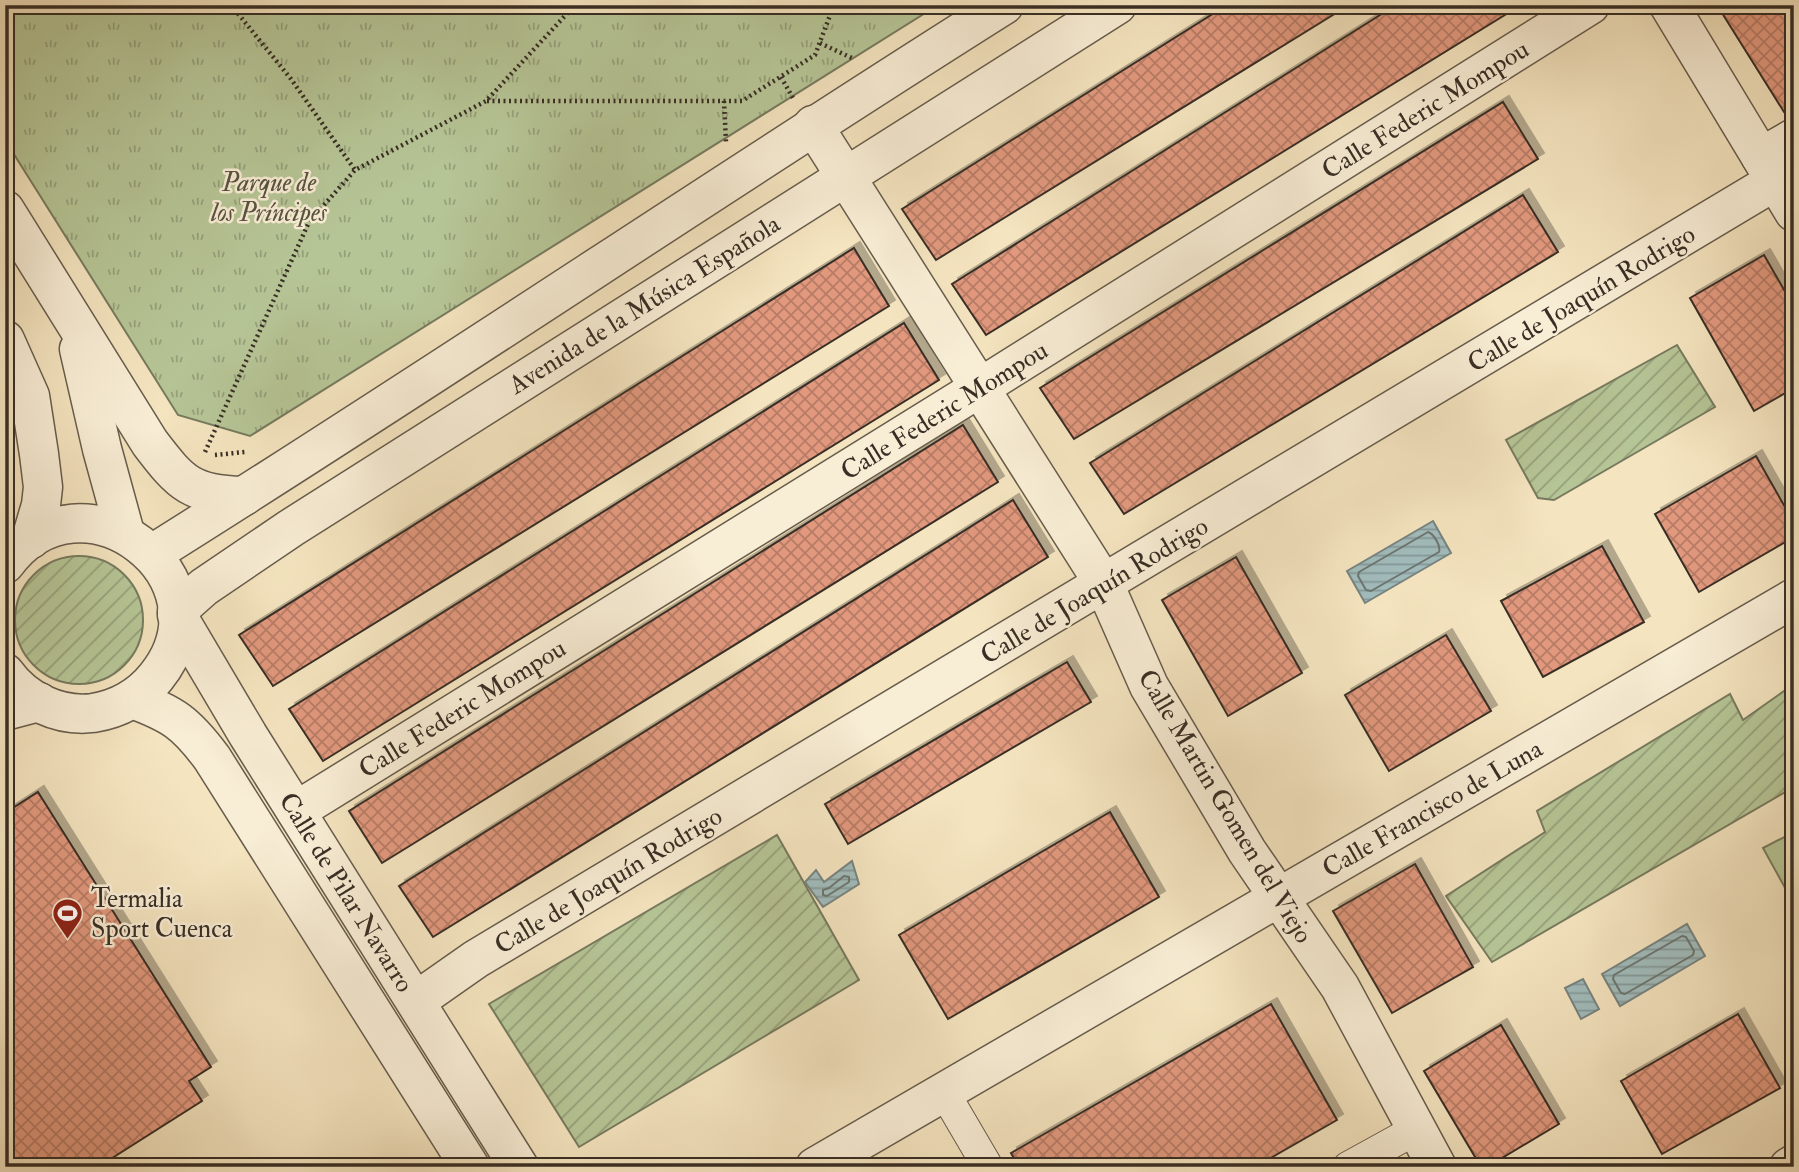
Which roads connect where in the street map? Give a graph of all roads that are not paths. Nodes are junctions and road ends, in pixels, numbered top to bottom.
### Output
1 (1004, 5) edge
2 (1117, 5) edge
3 (1590, 5) edge
4 (1669, 5) edge
5 (805, 116) junction
6 (1794, 138) edge
7 (844, 177) junction
8 (1777, 184) edge
9 (13, 198) edge
10 (72, 320) junction
11 (5, 340) edge
12 (981, 387) junction
13 (244, 496) junction
14 (139, 543) junction
15 (18, 552) edge
16 (1104, 584) junction
17 (1794, 598) edge
18 (177, 613) junction
19 (5, 673) edge
20 (132, 699) junction
21 (22, 706) edge
22 (296, 811) junction
23 (1277, 898) junction
24 (416, 1001) junction
25 (944, 1092) junction
26 (1417, 1129) junction
27 (1794, 1164) edge
28 (470, 1167) edge
29 (519, 1167) edge
30 (815, 1167) edge
31 (988, 1167) edge
32 (1348, 1167) edge
33 (1437, 1167) edge
34 (1789, 1167) edge

1 - 5 street, Avenida de la Música Española
2 - 7 street, Avenida de la Música Española
3 - 12 street, Calle Federic Mompou
4 - 8 street
5 - 7 street, Calle Martin Gomen del Viejo
5 - 13 street, Avenida de la Música Española
6 - 8 street, Calle de Joaquín Rodrigo
7 - 12 street, Calle Martin Gomen del Viejo
7 - 18 street, Avenida de la Música Española
8 - 16 street, Calle de Joaquín Rodrigo
9 - 10 street
10 - 13 street
10 - 14 street
11 - 15 street
12 - 16 street, Calle Martin Gomen del Viejo
12 - 22 street, Calle Federic Mompou
13 - 14 street, Avenida de la Música Española
14 - 15 street
14 - 18 street
16 - 23 street, Calle Martin Gomen del Viejo
16 - 24 street, Calle de Joaquín Rodrigo
17 - 23 street, Calle Francisco de Luna
18 - 20 street
18 - 22 street, Calle de Pilar Navarro
19 - 21 street
20 - 21 street
20 - 28 street, Calle de Pilar Navarro
22 - 24 street, Calle de Pilar Navarro
23 - 25 street, Calle Francisco de Luna
23 - 26 street, Calle Martin Gomen del Viejo
24 - 29 street, Calle de Pilar Navarro
25 - 30 street, Calle Francisco de Luna
25 - 31 street
26 - 32 street
26 - 33 street, Calle Martin Gomen del Viejo
27 - 34 street

